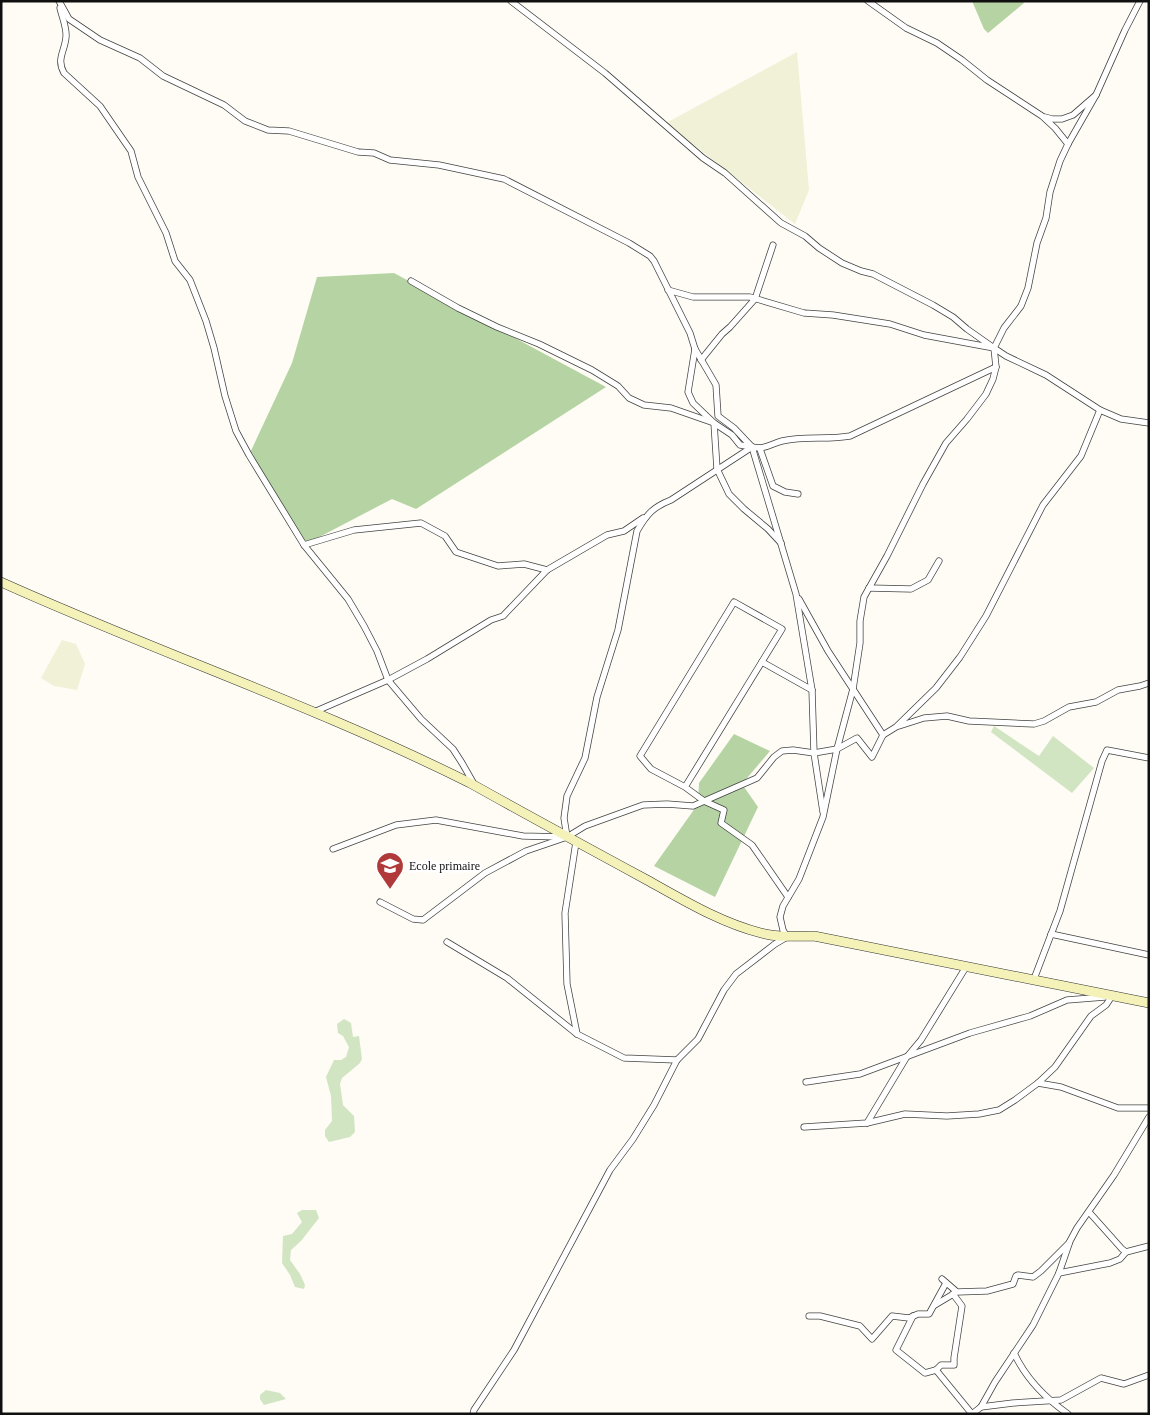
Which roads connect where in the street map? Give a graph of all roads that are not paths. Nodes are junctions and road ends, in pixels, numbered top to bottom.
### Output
1 (59, 1) edge
2 (511, 1) edge
3 (868, 1) edge
4 (1140, 1) edge
5 (1096, 96) junction
6 (1042, 116) junction
7 (1068, 144) junction
8 (773, 245) dead end
9 (410, 280) dead end
10 (668, 290) junction
11 (755, 299) junction
12 (695, 348) junction
13 (994, 348) junction
14 (701, 360) junction
15 (996, 366) junction
16 (1100, 410) junction
17 (714, 423) junction
18 (1149, 423) edge
19 (752, 447) junction
20 (760, 449) junction
21 (717, 469) junction
22 (798, 494) dead end
23 (645, 517) junction
24 (781, 543) junction
25 (304, 545) junction
26 (939, 561) dead end
27 (547, 570) junction
28 (1, 582) edge
29 (869, 588) junction
30 (796, 594) junction
31 (762, 662) junction
32 (388, 680) junction
33 (1149, 682) edge
34 (853, 689) junction
35 (812, 690) junction
36 (314, 713) junction
37 (896, 727) junction
38 (883, 735) junction
39 (837, 749) junction
40 (814, 753) junction
41 (1149, 758) edge
42 (474, 786) junction
43 (685, 787) junction
44 (704, 801) junction
45 (823, 817) junction
46 (572, 840) junction
47 (333, 849) dead end
48 (788, 897) junction
49 (380, 902) dead end
50 (1051, 934) junction
51 (787, 937) junction
52 (447, 942) dead end
53 (1149, 955) edge
54 (966, 967) junction
55 (1034, 979) junction
56 (1112, 996) junction
57 (1149, 1003) edge
58 (577, 1034) junction
59 (906, 1058) junction
60 (677, 1060) junction
61 (806, 1082) dead end
62 (1038, 1083) junction
63 (1149, 1108) edge
64 (1149, 1117) edge
65 (867, 1123) junction
66 (804, 1127) dead end
67 (1090, 1212) junction
68 (1070, 1241) junction
69 (1149, 1246) edge
70 (1126, 1252) junction
71 (1059, 1273) junction
72 (955, 1293) junction
73 (933, 1306) junction
74 (809, 1316) dead end
75 (913, 1316) junction
76 (1014, 1353) junction
77 (936, 1370) junction
78 (1149, 1375) edge
79 (1051, 1401) junction
80 (981, 1411) edge
81 (473, 1414) edge
82 (972, 1414) edge
83 (1068, 1414) edge

1 - 10 street
1 - 25 street
2 - 13 street
3 - 6 street
4 - 5 street
5 - 6 street
5 - 7 street
6 - 7 street
7 - 13 street
8 - 11 street
9 - 17 street
10 - 11 street
10 - 12 street
11 - 13 street
11 - 14 street
12 - 14 street
12 - 17 street
13 - 15 street
13 - 16 street
14 - 19 street
15 - 20 street
15 - 29 street
16 - 18 street
16 - 37 street
17 - 19 street
17 - 21 street
19 - 20 street
19 - 21 street
19 - 24 street
20 - 22 street
21 - 23 street
21 - 24 street
23 - 27 street
23 - 46 street
24 - 30 street
25 - 27 street
25 - 32 street
26 - 29 street
27 - 32 street
28 - 36 street
29 - 34 street
30 - 34 street
30 - 35 street
31 - 35 street
31 - 43 street
31 - 43 street
32 - 36 street
32 - 42 street
33 - 37 street
34 - 38 street
34 - 39 street
35 - 40 street
36 - 42 street
37 - 38 street
38 - 39 street
39 - 40 street
39 - 45 street
40 - 44 street
40 - 45 street
41 - 50 street
42 - 46 street
43 - 44 street
44 - 46 street
44 - 48 street
45 - 48 street
46 - 47 street
46 - 49 street
46 - 51 street
46 - 58 street
48 - 51 street
50 - 53 street
50 - 55 street
51 - 54 street
51 - 60 street
52 - 58 street
54 - 55 street
54 - 59 street
55 - 56 street
56 - 57 street
56 - 59 street
56 - 62 street
58 - 60 street
59 - 61 street
59 - 65 street
60 - 81 street
62 - 63 street
62 - 65 street
64 - 67 street
65 - 66 street
67 - 68 street
67 - 70 street
68 - 71 street
68 - 72 street
69 - 70 street
70 - 71 street
71 - 76 street
72 - 73 street
72 - 73 street
72 - 77 street
73 - 75 street
74 - 75 street
75 - 77 street
76 - 79 street
76 - 80 street
77 - 82 street
78 - 79 street
79 - 80 street
79 - 83 street
80 - 82 street

